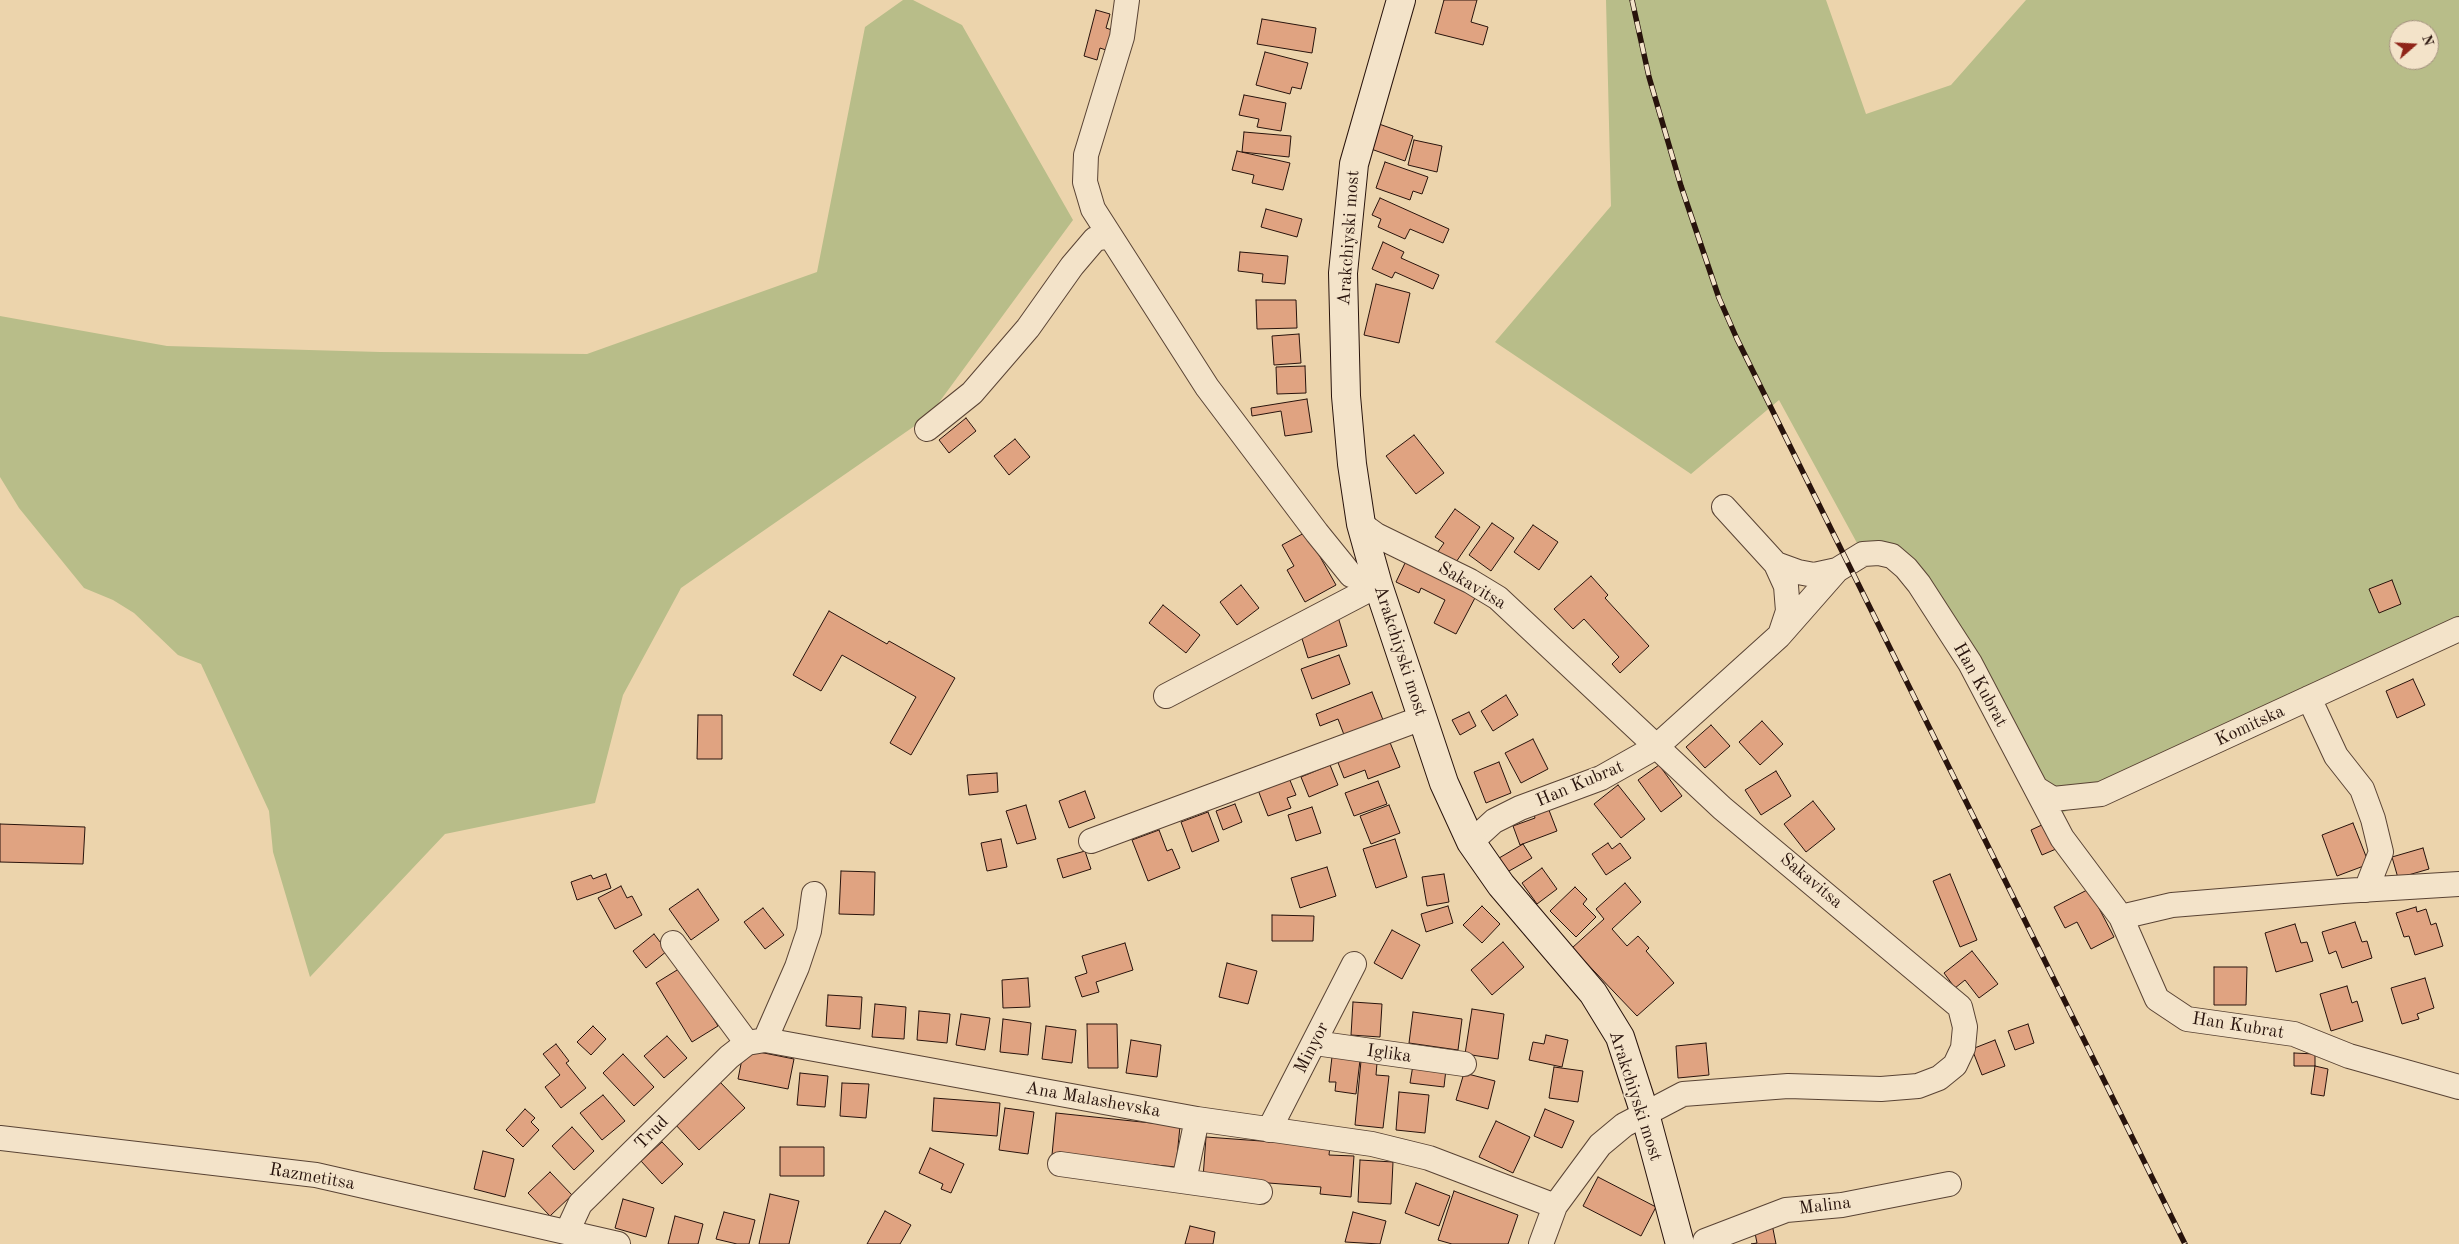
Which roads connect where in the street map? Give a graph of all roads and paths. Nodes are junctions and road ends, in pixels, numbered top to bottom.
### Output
1 (1127, 0) edge
2 (1401, 0) edge
3 (1109, 236) junction
4 (927, 429) dead end
5 (1724, 507) dead end
6 (1361, 524) junction
7 (1776, 564) junction
8 (1837, 570) junction
9 (1378, 585) junction
10 (2459, 629) edge
11 (1779, 636) junction
12 (1166, 696) dead end
13 (2309, 698) junction
14 (1422, 718) junction
15 (1656, 747) junction
16 (2037, 789) junction
17 (1091, 840) dead end
18 (1471, 842) junction
19 (2459, 884) edge
20 (2366, 890) junction
21 (814, 894) dead end
22 (2121, 917) junction
23 (673, 943) dead end
24 (1354, 964) dead end
25 (756, 1041) junction
26 (1315, 1043) junction
27 (1464, 1064) dead end
28 (2459, 1086) edge
29 (1645, 1114) junction
30 (1198, 1119) junction
31 (1269, 1130) junction
32 (0, 1138) edge
33 (1060, 1164) dead end
34 (1184, 1181) junction
35 (1949, 1184) dead end
36 (1260, 1192) dead end
37 (1555, 1206) junction
38 (567, 1232) junction
39 (1692, 1242) edge
40 (618, 1244) edge
41 (1542, 1244) edge

1 - 3 street
2 - 6 main road, Arakchiyski most
3 - 4 street
3 - 9 street
5 - 7 street
6 - 9 main road, Arakchiyski most
6 - 15 street, Sakavitsa
7 - 8 street
7 - 11 street
8 - 11 street, Han Kubrat
8 - 16 street, Han Kubrat
9 - 12 street
9 - 14 main road, Arakchiyski most
10 - 13 street, Komitska
11 - 15 street, Han Kubrat
13 - 16 street, Komitska
13 - 20 street
14 - 17 street
14 - 18 main road, Arakchiyski most
15 - 18 street, Han Kubrat
15 - 29 street, Sakavitsa
16 - 22 street, Han Kubrat
18 - 29 main road, Arakchiyski most
19 - 20 street
20 - 22 street
21 - 25 street, Trud
22 - 28 street, Han Kubrat
23 - 25 street
24 - 26 street, Minyor
25 - 30 street, Ana Malashevska
25 - 38 street, Trud
26 - 27 street, Iglika
26 - 31 street, Minyor
29 - 37 street
29 - 39 main road, Arakchiyski most
30 - 31 street, Ana Malashevska
30 - 34 street
31 - 37 street, Ana Malashevska
32 - 38 street, Razmetitsa
33 - 34 street
34 - 36 street
35 - 39 street, Malina
37 - 41 street
38 - 40 street, Razmetitsa

